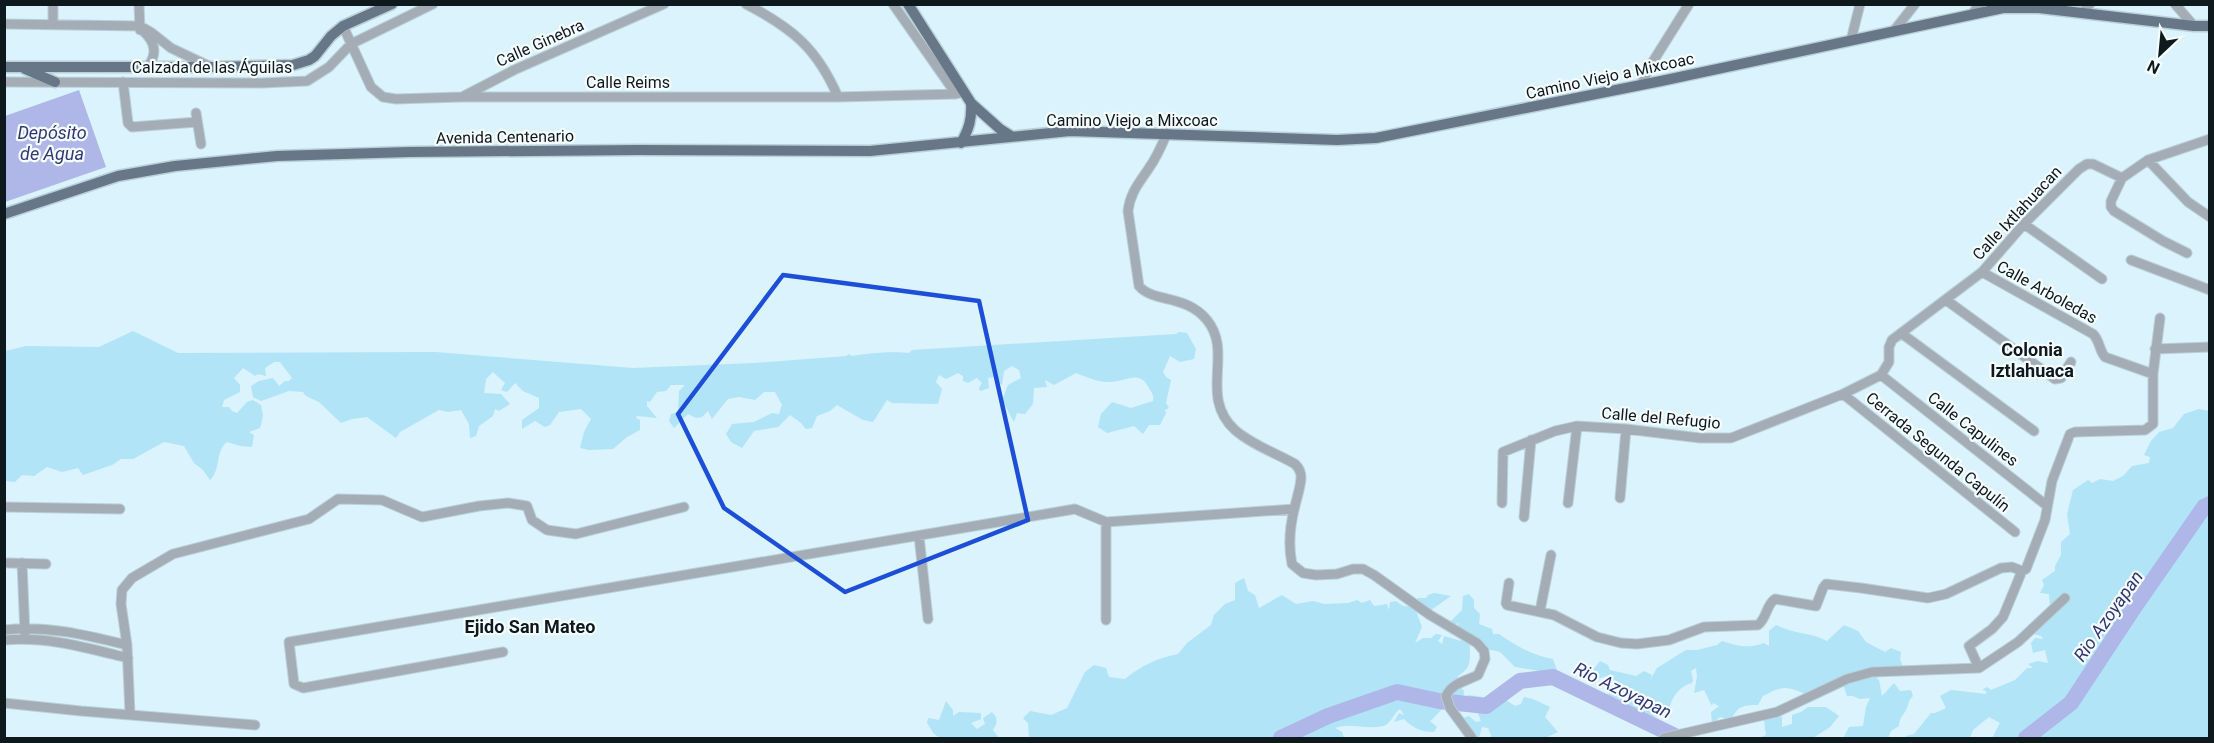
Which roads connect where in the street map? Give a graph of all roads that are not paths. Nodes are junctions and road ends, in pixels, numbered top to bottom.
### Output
1 (53, 4) edge
2 (139, 4) edge
3 (392, 4) edge
4 (433, 4) edge
5 (664, 4) edge
6 (746, 4) edge
7 (893, 4) edge
8 (908, 4) edge
9 (1689, 4) edge
10 (1860, 4) edge
11 (1915, 4) edge
12 (1980, 4) edge
13 (2175, 4) edge
14 (2086, 8) edge
15 (1972, 14) junction
16 (53, 23) junction
17 (4, 24) edge
18 (343, 26) junction
19 (2194, 26) junction
20 (2210, 26) edge
21 (140, 28) junction
22 (1893, 32) junction
23 (1851, 40) junction
24 (351, 44) junction
25 (171, 48) junction
26 (150, 62) junction
27 (4, 67) edge
28 (20, 67) junction
29 (214, 67) junction
30 (4, 82) edge
31 (55, 82) junction
32 (123, 82) junction
33 (1641, 85) junction
34 (960, 93) junction
35 (461, 97) junction
36 (838, 97) junction
37 (971, 103) junction
38 (1167, 133) junction
39 (1011, 136) junction
40 (2210, 139) edge
41 (961, 143) junction
42 (201, 144) dead end
43 (2148, 160) junction
44 (2122, 178) junction
45 (4, 214) edge
46 (2210, 217) edge
47 (2024, 224) junction
48 (2187, 253) dead end
49 (2131, 261) dead end
50 (1982, 273) junction
51 (2102, 279) dead end
52 (2210, 290) edge
53 (1946, 300) junction
54 (2160, 318) dead end
55 (1901, 333) junction
56 (2210, 347) edge
57 (2155, 349) junction
58 (2071, 362) dead end
59 (2153, 374) junction
60 (1881, 375) junction
61 (1843, 394) junction
62 (1577, 426) junction
63 (1626, 429) junction
64 (2034, 431) dead end
65 (1531, 440) junction
66 (1620, 498) dead end
67 (1502, 503) dead end
68 (1569, 503) dead end
69 (2046, 506) junction
70 (4, 507) edge
71 (684, 507) dead end
72 (120, 509) dead end
73 (1294, 509) junction
74 (1524, 518) dead end
75 (1106, 522) junction
76 (2015, 532) dead end
77 (918, 536) junction
78 (1551, 555) dead end
79 (8, 563) dead end
80 (22, 563) junction
81 (46, 564) dead end
82 (2022, 571) junction
83 (1509, 583) dead end
84 (2065, 598) dead end
85 (1540, 611) junction
86 (928, 620) dead end
87 (1106, 620) dead end
88 (25, 627) junction
89 (4, 630) edge
90 (26, 639) junction
91 (4, 640) edge
92 (127, 645) junction
93 (504, 652) dead end
94 (128, 658) junction
95 (1979, 668) junction
96 (4, 703) edge
97 (130, 714) junction
98 (255, 725) dead end
99 (1472, 738) edge
100 (1666, 738) edge

1 - 16 street
2 - 21 street
3 - 18 main road, Calzada de las Águilas
4 - 24 street, Calzada de las Águilas
5 - 35 street, Calle Ginebra
6 - 36 street
7 - 34 street
8 - 34 main road
9 - 33 street
10 - 23 street
11 - 22 street
12 - 15 street
13 - 19 street
14 - 15 main road, Camino Viejo a Mixcoac
14 - 19 main road, Camino Viejo a Mixcoac
15 - 22 main road, Camino Viejo a Mixcoac
16 - 17 street
16 - 21 street
18 - 24 street, Calle Reims
18 - 29 main road, Calzada de las Águilas
19 - 20 main road, Camino Viejo a Mixcoac
21 - 25 street
21 - 26 street
22 - 23 main road, Camino Viejo a Mixcoac
23 - 33 main road, Camino Viejo a Mixcoac
24 - 32 street, Calzada de las Águilas
24 - 35 street, Calle Reims
25 - 26 street
25 - 29 street
26 - 28 main road, Calzada de las Águilas
26 - 29 main road, Calzada de las Águilas
27 - 28 main road, Calzada de las Águilas
28 - 31 main road
30 - 31 street, Calzada de las Águilas
31 - 32 street, Calzada de las Águilas
32 - 42 street
33 - 38 main road, Camino Viejo a Mixcoac
34 - 36 street, Calle Reims
34 - 37 main road
35 - 36 street, Calle Reims
37 - 39 main road
37 - 41 main road
38 - 39 main road, Camino Viejo a Mixcoac
38 - 73 street
39 - 41 main road, Avenida Centenario
40 - 43 street
41 - 45 main road, Avenida Centenario
43 - 44 street
43 - 46 street
44 - 47 street, Calle Ixtlahuacan
44 - 48 street
47 - 50 street, Calle Ixtlahuacan
47 - 51 street
49 - 52 street
50 - 53 street, Calle Ixtlahuacan
50 - 59 street, Calle Arboledas
53 - 55 street, Calle Ixtlahuacan
53 - 58 street
54 - 57 street
55 - 60 street, Calle Ixtlahuacan
55 - 64 street
56 - 57 street
57 - 59 street
59 - 69 street
60 - 61 street, Calle del Refugio
60 - 69 street, Calle Capulines
61 - 63 street, Calle del Refugio
61 - 76 street, Cerrada Segunda Capulín
62 - 63 street, Calle del Refugio
62 - 65 street, Calle del Refugio
62 - 68 street
63 - 66 street
65 - 67 street, Calle del Refugio
65 - 74 street
69 - 82 street
70 - 72 street
71 - 92 street
73 - 75 street
73 - 99 street
75 - 77 street
75 - 87 street
77 - 86 street
77 - 93 street
78 - 85 street
79 - 80 street
80 - 81 street
80 - 88 street
82 - 85 street
82 - 95 street
83 - 85 street
84 - 95 street
88 - 89 street
88 - 90 street
88 - 92 street
90 - 91 street
90 - 94 street
92 - 94 street
94 - 97 street
95 - 100 street
96 - 97 street
97 - 98 street

